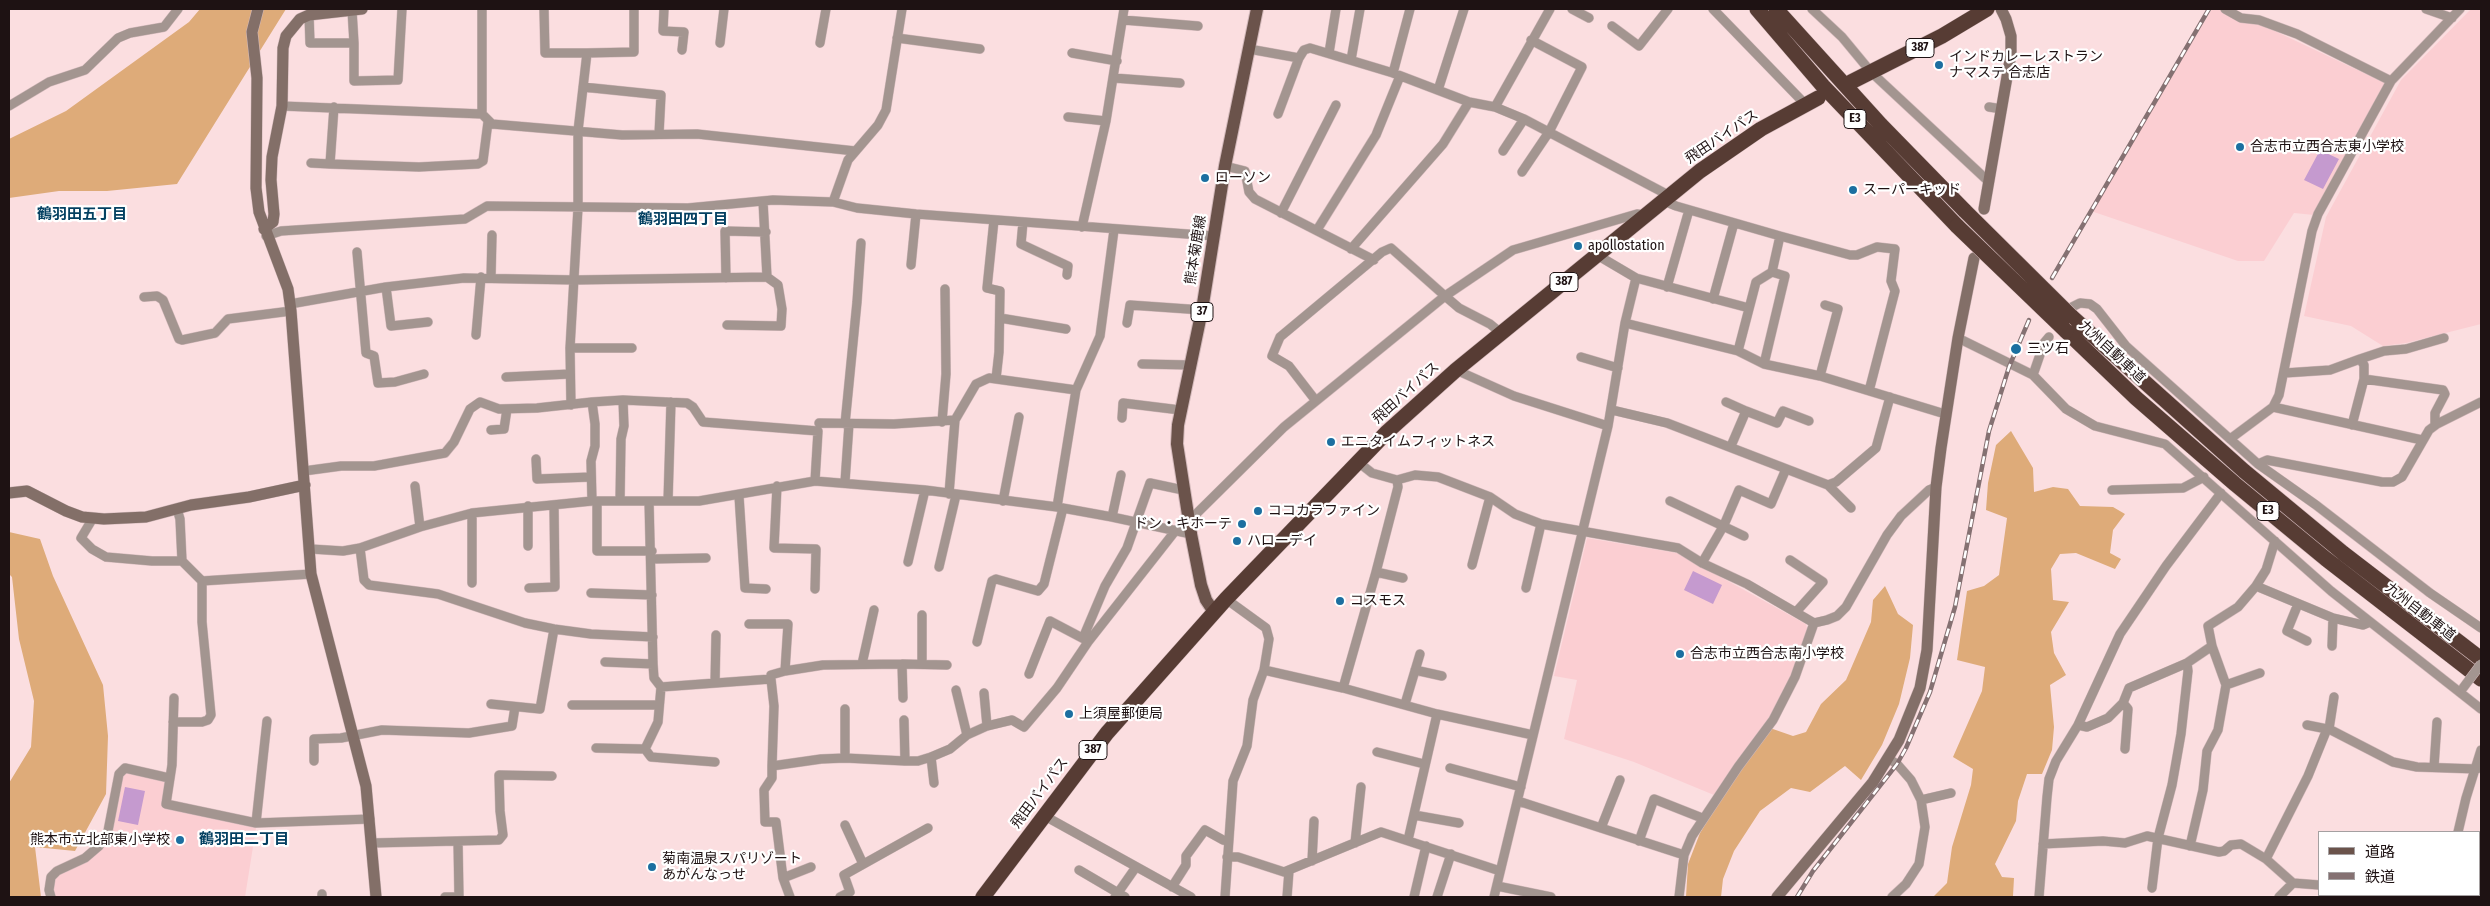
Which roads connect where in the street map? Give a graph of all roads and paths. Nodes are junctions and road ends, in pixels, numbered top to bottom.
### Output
1 (178, 9) edge
2 (258, 9) edge
3 (357, 9) edge
4 (402, 9) edge
5 (482, 9) edge
6 (544, 9) edge
7 (634, 9) edge
8 (664, 9) edge
9 (724, 9) edge
10 (826, 9) edge
11 (902, 9) edge
12 (1124, 9) edge
13 (1257, 9) edge
14 (1336, 9) edge
15 (1360, 9) edge
16 (1410, 9) edge
17 (1464, 9) edge
18 (1550, 9) edge
19 (1572, 9) edge
20 (1668, 9) edge
21 (1713, 9) edge
22 (1757, 9) edge
23 (1776, 9) edge
24 (1812, 9) edge
25 (1987, 9) edge
26 (2000, 9) edge
27 (2225, 9) edge
28 (2426, 9) edge
29 (2460, 9) edge
30 (316, 12) edge
31 (1589, 18) dead end
32 (2452, 18) junction
33 (1123, 20) junction
34 (1198, 26) dead end
35 (1612, 26) dead end
36 (897, 38) junction
37 (1531, 40) junction
38 (720, 43) dead end
39 (354, 44) junction
40 (820, 44) dead end
41 (980, 49) dead end
42 (1249, 49) junction
43 (682, 50) dead end
44 (1072, 52) dead end
45 (587, 53) junction
46 (1329, 53) junction
47 (1300, 58) junction
48 (1351, 60) junction
49 (1117, 61) junction
50 (1871, 72) junction
51 (1397, 74) junction
52 (1114, 78) junction
53 (2391, 81) junction
54 (1851, 82) dead end
55 (1180, 83) dead end
56 (584, 87) junction
57 (1438, 90) junction
58 (1812, 101) joint
59 (1469, 102) junction
60 (1336, 105) dead end
61 (9, 106) edge
62 (282, 106) junction
63 (1989, 106) dead end
64 (334, 107) junction
65 (1495, 107) junction
66 (2002, 109) junction
67 (1278, 114) dead end
68 (1068, 117) dead end
69 (485, 118) junction
70 (1524, 119) junction
71 (1106, 122) junction
72 (578, 131) junction
73 (1549, 132) junction
74 (659, 134) junction
75 (855, 151) junction
76 (1503, 151) dead end
77 (311, 164) dead end
78 (330, 164) junction
79 (1225, 166) junction
80 (1522, 172) dead end
81 (1988, 182) junction
82 (1667, 198) junction
83 (763, 201) junction
84 (834, 202) junction
85 (578, 208) junction
86 (1984, 209) dead end
87 (1689, 210) junction
88 (1281, 213) junction
89 (916, 214) junction
90 (1646, 215) junction
91 (994, 220) junction
92 (1024, 222) junction
93 (1734, 223) junction
94 (1082, 228) junction
95 (1114, 230) junction
96 (1317, 230) junction
97 (766, 232) junction
98 (265, 233) junction
99 (492, 235) dead end
100 (1214, 236) junction
101 (1780, 236) junction
102 (861, 243) dead end
103 (1351, 249) junction
104 (357, 252) dead end
105 (1597, 255) junction
106 (1974, 258) dead end
107 (1374, 260) junction
108 (911, 265) dead end
109 (1772, 272) junction
110 (1067, 275) dead end
111 (486, 277) junction
112 (767, 277) junction
113 (726, 278) junction
114 (1636, 278) junction
115 (575, 280) junction
116 (386, 287) junction
117 (1668, 287) junction
118 (945, 289) dead end
119 (360, 290) junction
120 (1445, 296) junction
121 (144, 297) dead end
122 (1712, 299) junction
123 (1825, 305) dead end
124 (291, 308) junction
125 (1748, 308) junction
126 (1202, 310) junction
127 (2072, 312) junction
128 (1000, 318) junction
129 (428, 322) dead end
130 (1127, 323) dead end
131 (1625, 323) junction
132 (727, 325) dead end
133 (1066, 329) dead end
134 (1500, 333) junction
135 (476, 335) dead end
136 (2049, 337) dead end
137 (1958, 338) junction
138 (2444, 338) dead end
139 (570, 348) junction
140 (632, 348) dead end
141 (1738, 351) junction
142 (1581, 357) dead end
143 (2360, 359) junction
144 (1142, 364) dead end
145 (1764, 364) junction
146 (1190, 365) junction
147 (1618, 368) junction
148 (1456, 370) junction
149 (2285, 372) junction
150 (2031, 373) junction
151 (424, 374) dead end
152 (570, 374) junction
153 (1820, 376) junction
154 (506, 377) dead end
155 (996, 378) junction
156 (2364, 379) junction
157 (1076, 390) junction
158 (1869, 391) junction
159 (1890, 397) junction
160 (623, 400) junction
161 (1316, 401) junction
162 (592, 402) junction
163 (672, 402) junction
164 (1726, 402) dead end
165 (2481, 402) edge
166 (571, 404) junction
167 (2273, 407) junction
168 (507, 408) junction
169 (1180, 410) junction
170 (1612, 410) junction
171 (1746, 411) junction
172 (1945, 414) junction
173 (1019, 417) dead end
174 (1122, 418) dead end
175 (955, 420) junction
176 (1809, 421) dead end
177 (942, 422) junction
178 (819, 423) dead end
179 (847, 424) junction
180 (2352, 425) junction
181 (2435, 425) junction
182 (1608, 426) junction
183 (491, 430) dead end
184 (2230, 439) junction
185 (2422, 440) junction
186 (1731, 446) junction
187 (536, 459) dead end
188 (1358, 462) junction
189 (2258, 464) junction
190 (1786, 469) junction
191 (304, 471) junction
192 (1121, 475) dead end
193 (591, 477) junction
194 (2204, 477) junction
195 (1397, 480) junction
196 (815, 481) junction
197 (845, 482) junction
198 (305, 485) junction
199 (1828, 485) junction
200 (415, 486) dead end
201 (777, 486) junction
202 (1936, 487) junction
203 (925, 490) junction
204 (1183, 490) junction
205 (2112, 490) dead end
206 (9, 493) edge
207 (2221, 493) junction
208 (953, 494) junction
209 (739, 496) junction
210 (1490, 497) junction
211 (594, 501) junction
212 (620, 501) junction
213 (649, 501) junction
214 (668, 501) junction
215 (1003, 501) junction
216 (1670, 501) dead end
217 (554, 504) junction
218 (528, 506) junction
219 (1060, 508) junction
220 (1851, 508) dead end
221 (177, 509) junction
222 (472, 513) junction
223 (1112, 516) junction
224 (93, 518) junction
225 (1188, 519) junction
226 (1137, 522) junction
227 (1541, 524) junction
228 (1724, 525) junction
229 (420, 527) junction
230 (1176, 530) junction
231 (1583, 532) junction
232 (1190, 534) junction
233 (1744, 536) dead end
234 (2275, 541) junction
235 (528, 546) dead end
236 (360, 548) junction
237 (311, 549) junction
238 (652, 555) junction
239 (706, 558) dead end
240 (1790, 560) dead end
241 (182, 561) junction
242 (908, 562) dead end
243 (1702, 563) junction
244 (1472, 564) dead end
245 (939, 566) dead end
246 (1376, 572) junction
247 (311, 574) junction
248 (1403, 578) dead end
249 (202, 581) junction
250 (472, 583) dead end
251 (2256, 586) junction
252 (529, 588) dead end
253 (1526, 588) dead end
254 (766, 589) dead end
255 (815, 589) dead end
256 (591, 593) dead end
257 (652, 594) junction
258 (1226, 599) junction
259 (2298, 604) junction
260 (874, 610) dead end
261 (1214, 612) junction
262 (1796, 612) junction
263 (922, 615) dead end
264 (2333, 618) junction
265 (2370, 622) junction
266 (1814, 623) junction
267 (749, 624) dead end
268 (2481, 628) edge
269 (554, 629) junction
270 (716, 635) dead end
271 (653, 637) junction
272 (1086, 640) junction
273 (2307, 641) dead end
274 (977, 642) dead end
275 (2212, 646) junction
276 (2332, 646) dead end
277 (1420, 654) dead end
278 (2481, 659) edge
279 (605, 662) dead end
280 (2187, 663) junction
281 (653, 664) junction
282 (862, 664) junction
283 (902, 664) junction
284 (922, 664) junction
285 (2481, 664) edge
286 (947, 665) dead end
287 (1264, 670) junction
288 (1415, 670) junction
289 (785, 671) junction
290 (2260, 672) dead end
291 (1028, 674) dead end
292 (1442, 676) dead end
293 (771, 679) junction
294 (2481, 679) edge
295 (715, 683) junction
296 (2226, 685) junction
297 (661, 687) junction
298 (1343, 688) junction
299 (956, 690) dead end
300 (2461, 690) junction
301 (984, 693) dead end
302 (2334, 697) dead end
303 (174, 698) dead end
304 (903, 698) dead end
305 (2124, 703) junction
306 (491, 704) dead end
307 (1405, 704) junction
308 (572, 705) dead end
309 (659, 705) junction
310 (515, 707) junction
311 (845, 709) dead end
312 (2481, 709) edge
313 (1437, 714) junction
314 (904, 720) dead end
315 (267, 721) dead end
316 (173, 722) junction
317 (2437, 722) dead end
318 (2078, 725) junction
319 (2307, 725) dead end
320 (987, 726) junction
321 (2328, 729) junction
322 (967, 735) junction
323 (1533, 735) junction
324 (352, 736) junction
325 (596, 748) dead end
326 (645, 749) junction
327 (2125, 749) dead end
328 (2481, 750) edge
329 (1377, 752) dead end
330 (931, 757) junction
331 (845, 758) junction
332 (1889, 759) junction
333 (314, 761) dead end
334 (905, 761) junction
335 (715, 762) dead end
336 (1424, 764) junction
337 (772, 766) junction
338 (2434, 767) junction
339 (1450, 768) dead end
340 (2477, 769) junction
341 (552, 776) dead end
342 (169, 778) junction
343 (1620, 780) dead end
344 (934, 783) dead end
345 (1361, 787) dead end
346 (1521, 787) junction
347 (1951, 793) dead end
348 (1922, 800) junction
349 (1518, 801) junction
350 (1043, 815) junction
351 (1414, 815) junction
352 (1702, 818) junction
353 (370, 819) junction
354 (1314, 821) dead end
355 (256, 823) junction
356 (1459, 824) dead end
357 (845, 825) dead end
358 (928, 828) dead end
359 (1601, 828) junction
360 (2458, 831) edge
361 (2158, 838) junction
362 (1408, 840) junction
363 (1228, 841) junction
364 (1640, 841) junction
365 (458, 842) junction
366 (372, 843) junction
367 (1355, 843) junction
368 (2043, 844) junction
369 (1426, 846) junction
370 (2190, 846) junction
371 (1451, 854) junction
372 (1684, 855) junction
373 (1227, 857) junction
374 (2266, 859) junction
375 (1312, 860) junction
376 (863, 864) junction
377 (1136, 867) junction
378 (810, 868) dead end
379 (1079, 870) dead end
380 (1289, 870) junction
381 (1500, 871) junction
382 (783, 878) junction
383 (2293, 883) junction
384 (2318, 884) edge
385 (1498, 886) junction
386 (1172, 887) junction
387 (2152, 888) dead end
388 (1119, 896) edge
389 (51, 897) edge
390 (376, 897) edge
391 (445, 897) edge
392 (459, 897) edge
393 (790, 897) edge
394 (840, 897) edge
395 (983, 897) edge
396 (1191, 897) edge
397 (1225, 897) edge
398 (1287, 897) edge
399 (1414, 897) edge
400 (1437, 897) edge
401 (1494, 897) edge
402 (1551, 897) edge
403 (1679, 897) edge
404 (1777, 897) edge
405 (1892, 897) edge
406 (2039, 897) edge
407 (2279, 897) edge

1 - 61 street
2 - 98 street
3 - 30 street
3 - 39 street
4 - 39 street
5 - 69 street
6 - 45 street
7 - 45 street
8 - 43 street
9 - 38 street
10 - 40 street
11 - 36 street
12 - 33 street
13 - 42 main road, 熊本菊鹿線 / 37
14 - 46 street
15 - 48 street
16 - 51 street
17 - 57 street
18 - 37 street
19 - 31 street
20 - 35 street
21 - 58 street
22 - 294 highway, 九州自動車道 / E3, bridge
23 - 127 highway, 九州自動車道 / E3, bridge
24 - 50 street
25 - 50 highway, 387
26 - 66 street
27 - 53 street
28 - 32 street
29 - 32 street
30 - 39 street
30 - 62 street
32 - 53 street
33 - 34 street
33 - 49 street
36 - 41 street
36 - 75 street
37 - 65 street
37 - 73 street
42 - 47 street
42 - 79 main road, 熊本菊鹿線 / 37
44 - 49 street
45 - 56 street
46 - 47 street
46 - 48 street
47 - 67 street
48 - 51 street
49 - 52 street
50 - 54 highway, 387
50 - 81 street
51 - 57 street
51 - 96 street
52 - 55 street
52 - 71 street
53 - 149 street
56 - 72 street
56 - 74 street
57 - 59 street
58 - 82 highway, 飛田バイパス / 387
59 - 65 street
59 - 103 street
60 - 88 street
62 - 64 street
62 - 98 street
63 - 66 street
64 - 69 street
64 - 78 street
65 - 70 street
66 - 81 street
68 - 71 street
69 - 72 street
69 - 78 street
70 - 73 street
70 - 76 street
71 - 94 street
72 - 74 street
72 - 85 street
73 - 80 street
73 - 82 street
74 - 75 street
75 - 84 street
77 - 78 street
79 - 88 street
79 - 100 main road, 熊本菊鹿線 / 37
81 - 86 street
82 - 87 street
82 - 90 highway, 飛田バイパス / 387
83 - 84 street
83 - 85 street
83 - 97 street
84 - 89 street
85 - 98 street
85 - 115 street
87 - 93 street
87 - 117 street
88 - 96 street
89 - 91 street
89 - 108 street
90 - 105 highway, 飛田バイパス / 387
90 - 120 street
91 - 92 street
91 - 128 street
92 - 94 street
92 - 110 street
93 - 101 street
93 - 122 street
94 - 95 street
95 - 100 street
95 - 157 street
96 - 103 street
97 - 112 street
97 - 113 street
98 - 124 street
99 - 111 street
100 - 126 main road, 熊本菊鹿線 / 37
101 - 109 street
101 - 158 street
102 - 179 street
103 - 107 street
104 - 119 street
105 - 114 street
105 - 134 highway, 飛田バイパス / 387
106 - 137 street
107 - 120 street
107 - 161 street
109 - 125 street
109 - 145 street
111 - 115 street
111 - 116 street
111 - 135 street
112 - 113 street
112 - 132 street
113 - 115 street
114 - 117 street
114 - 131 street
115 - 139 street
116 - 119 street
116 - 129 street
117 - 122 street
118 - 177 street
119 - 124 street
119 - 151 street
120 - 134 street
120 - 161 street
121 - 124 street
122 - 125 street
123 - 153 street
124 - 191 street
125 - 141 street
126 - 130 street
126 - 146 main road, 熊本菊鹿線 / 37
127 - 184 street
127 - 278 highway, 九州自動車道 / E3
128 - 133 street
128 - 155 street
131 - 141 street
131 - 147 street
134 - 148 highway, 飛田バイパス / 387
136 - 150 street
137 - 150 street
137 - 172 street
138 - 143 street
139 - 140 street
139 - 152 street
141 - 145 street
142 - 147 street
143 - 149 street
143 - 156 street
144 - 146 street
145 - 153 street
146 - 169 main road, 熊本菊鹿線 / 37
147 - 170 street
148 - 182 street
148 - 188 highway, 飛田バイパス / 387
149 - 167 street
150 - 194 street
152 - 154 street
152 - 166 street
153 - 158 street
155 - 157 street
155 - 175 street
156 - 180 street
156 - 181 street
157 - 219 street
158 - 159 street
159 - 172 street
159 - 199 street
160 - 162 street
160 - 163 street
160 - 212 street
161 - 225 street
162 - 166 street
162 - 193 street
163 - 196 street
163 - 214 street
164 - 171 street
165 - 181 street
166 - 168 street
167 - 180 street
167 - 184 street
168 - 183 street
168 - 191 street
169 - 174 street
169 - 204 main road, 熊本菊鹿線 / 37
170 - 182 street
170 - 186 street
171 - 176 street
171 - 186 street
172 - 202 street
173 - 215 street
175 - 177 street
175 - 208 street
177 - 179 street
178 - 179 street
179 - 197 street
180 - 185 street
181 - 185 street
182 - 231 street
184 - 189 street
185 - 189 street
186 - 190 street
187 - 193 street
188 - 195 street
188 - 258 highway, 飛田バイパス / 387
189 - 268 street
190 - 199 street
190 - 228 street
191 - 198 street
192 - 223 street
193 - 211 street
194 - 205 street
194 - 207 street
195 - 210 street
195 - 246 street
196 - 197 street
196 - 201 street
197 - 203 street
198 - 221 street
198 - 237 street
199 - 220 street
200 - 229 street
201 - 209 street
201 - 255 street
202 - 266 street
202 - 332 street
203 - 208 street
203 - 242 street
204 - 225 main road, 熊本菊鹿線 / 37
204 - 226 street
206 - 224 street
207 - 234 street
207 - 318 street
208 - 215 street
208 - 245 street
209 - 214 street
209 - 254 street
210 - 227 street
210 - 244 street
211 - 212 street
211 - 217 street
211 - 238 street
212 - 213 street
213 - 214 street
213 - 238 street
215 - 219 street
216 - 228 street
217 - 218 street
217 - 252 street
218 - 222 street
218 - 235 street
219 - 223 street
219 - 274 street
221 - 224 street
221 - 241 street
222 - 229 street
222 - 250 street
223 - 226 street
224 - 241 street
225 - 232 main road, 熊本菊鹿線 / 37
226 - 230 street
226 - 272 street
227 - 231 street
227 - 253 street
228 - 233 street
228 - 243 street
229 - 236 street
230 - 232 street
230 - 272 street
231 - 243 street
231 - 323 street
232 - 261 main road, 熊本菊鹿線 / 37
234 - 251 street
234 - 265 street
236 - 237 street
236 - 269 street
237 - 247 street
238 - 239 street
238 - 257 street
240 - 262 street
241 - 249 street
243 - 262 street
246 - 248 street
246 - 298 street
247 - 249 street
247 - 324 street
249 - 316 street
251 - 259 street
251 - 275 street
256 - 257 street
257 - 271 street
258 - 261 highway, 飛田バイパス / 387
258 - 287 street
259 - 264 street
259 - 273 street
260 - 282 street
261 - 350 highway, 飛田バイパス / 387
262 - 266 street
263 - 284 street
264 - 265 street
264 - 276 street
265 - 300 street
266 - 352 street
267 - 289 street
269 - 271 street
269 - 310 street
270 - 295 street
271 - 281 street
272 - 291 street
272 - 320 street
275 - 280 street
275 - 296 street
277 - 288 street
279 - 281 street
280 - 305 street
280 - 361 street
281 - 297 street
282 - 283 street
282 - 289 street
283 - 284 street
283 - 304 street
284 - 286 street
285 - 300 street, bridge
287 - 298 street
287 - 363 street
288 - 292 street
288 - 307 street
289 - 293 street
290 - 296 street
293 - 295 street
293 - 337 street
295 - 297 street
296 - 370 street
297 - 309 street
298 - 307 street
299 - 322 street
300 - 312 street
301 - 320 street
302 - 321 street
303 - 316 street
305 - 318 street
305 - 327 street
306 - 310 street
307 - 313 street
308 - 309 street
309 - 326 street
310 - 324 street
311 - 331 street
313 - 323 street
313 - 336 street
314 - 334 street
315 - 355 street
316 - 342 street
317 - 338 street
318 - 368 street
319 - 321 street
320 - 322 street
321 - 338 street
321 - 374 street
322 - 330 street
323 - 346 street
324 - 333 street
324 - 353 street
325 - 326 street
326 - 335 street
328 - 340 street
329 - 336 street
330 - 334 street
330 - 344 street
331 - 334 street
331 - 337 street
332 - 348 street
332 - 404 street
336 - 351 street
337 - 382 street
338 - 340 street
339 - 346 street
340 - 360 street
341 - 365 street
342 - 355 street
342 - 389 street
343 - 359 street
345 - 367 street
346 - 349 street
347 - 348 street
348 - 405 street
349 - 359 street
349 - 381 street
350 - 377 street
350 - 395 highway, 飛田バイパス / 387
351 - 356 street
351 - 362 street
352 - 364 street
352 - 372 street
353 - 355 street
353 - 366 street
354 - 375 street
357 - 376 street
358 - 376 street
359 - 364 street
361 - 368 street
361 - 370 street
361 - 387 street
362 - 367 street
362 - 369 street
363 - 373 street
363 - 386 street
364 - 372 street
365 - 366 street
365 - 392 street
366 - 390 street
367 - 375 street
368 - 406 street
369 - 371 street
369 - 399 street
370 - 374 street
371 - 381 street
371 - 400 street
372 - 403 street
373 - 380 street
373 - 397 street
374 - 383 street
375 - 380 street
376 - 394 street
377 - 386 street
377 - 388 street
378 - 382 street
379 - 388 street
380 - 398 street
381 - 385 street
382 - 393 street
383 - 384 street
383 - 407 street
385 - 401 street
385 - 402 street
386 - 396 street
391 - 392 street

